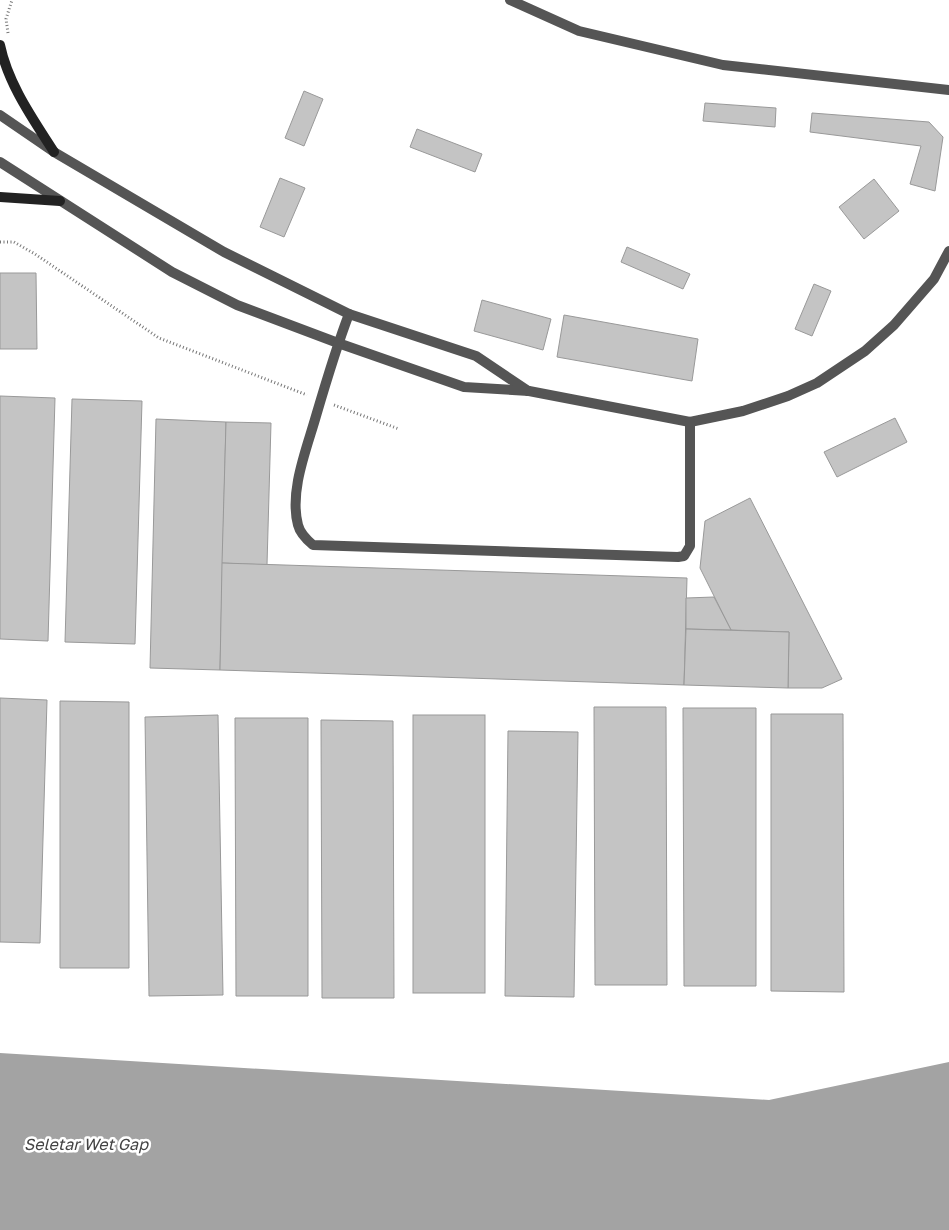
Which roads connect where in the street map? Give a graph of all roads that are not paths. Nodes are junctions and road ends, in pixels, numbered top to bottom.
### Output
1 (510, 0) edge
2 (0, 45) edge
3 (949, 90) edge
4 (0, 115) edge
5 (54, 152) junction
6 (0, 162) edge
7 (0, 197) edge
8 (60, 201) junction
9 (949, 252) edge
10 (349, 314) junction
11 (338, 343) junction
12 (529, 391) junction
13 (690, 422) junction

1 - 3 lane
2 - 5 main road
4 - 5 lane
5 - 10 lane
6 - 8 lane
7 - 8 main road
8 - 11 lane
9 - 13 lane
10 - 11 lane
10 - 12 lane
11 - 12 lane
11 - 13 lane
12 - 13 lane

